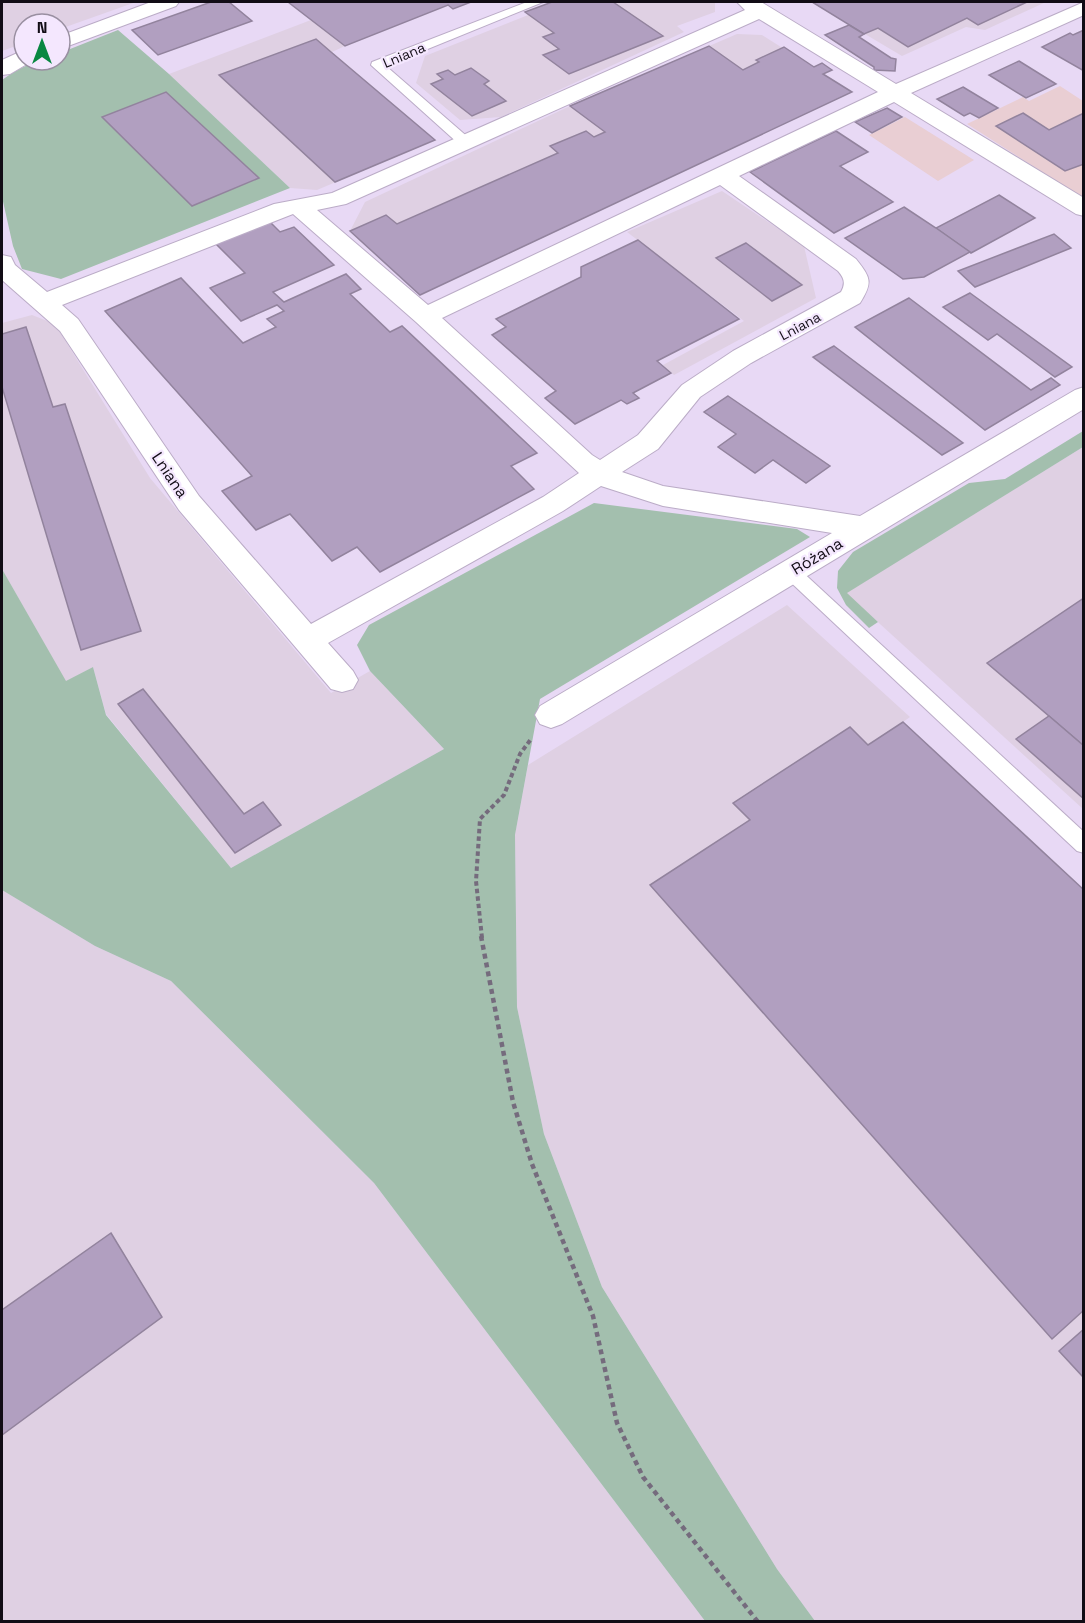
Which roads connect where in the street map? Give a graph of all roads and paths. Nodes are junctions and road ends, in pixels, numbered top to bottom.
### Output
1 (169, 2) edge
2 (537, 2) edge
3 (754, 6) edge
4 (1083, 7) edge
5 (72, 38) edge
6 (894, 93) junction
7 (465, 142) junction
8 (722, 175) junction
9 (298, 206) junction
10 (1083, 209) edge
11 (2, 263) edge
12 (43, 303) junction
13 (425, 316) junction
14 (1083, 396) edge
15 (600, 472) junction
16 (866, 528) junction
17 (791, 572) junction
18 (308, 640) junction
19 (342, 680) dead end
20 (551, 715) joint
21 (1083, 845) edge
22 (758, 1622) edge

1 - 5 street
2 - 7 lane, Lniana
3 - 6 street
3 - 7 street
4 - 6 street
6 - 8 street
6 - 10 street
7 - 9 street
8 - 13 street
8 - 15 street, Lniana
9 - 12 street
9 - 13 street
11 - 12 street, Lniana
12 - 18 street, Lniana
13 - 15 street
14 - 16 street, Różana
15 - 16 street
15 - 18 street, Lniana
16 - 17 street, Różana
17 - 20 street, Różana
17 - 21 lane
18 - 19 street, Lniana
20 - 22 path

